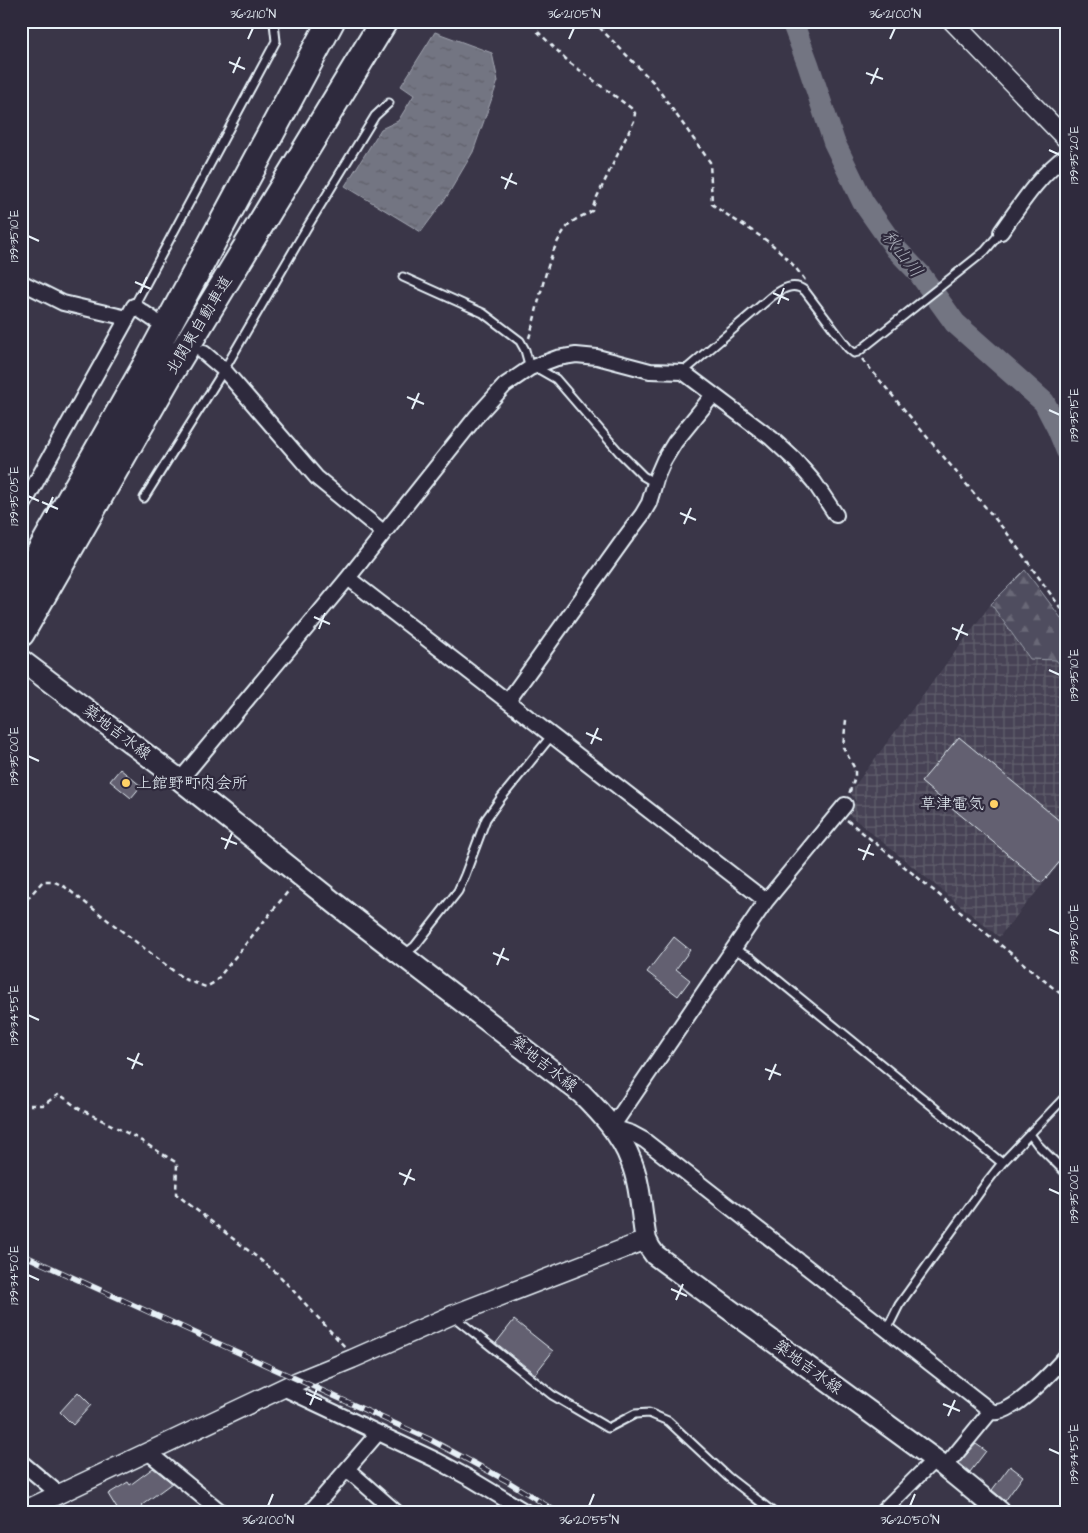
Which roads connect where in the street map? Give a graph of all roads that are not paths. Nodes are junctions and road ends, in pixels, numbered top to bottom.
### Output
1 (272, 21) edge
2 (331, 21) edge
3 (384, 21) edge
4 (952, 21) edge
5 (389, 103) dead end
6 (1067, 140) edge
7 (1067, 155) edge
8 (1001, 232) joint
9 (403, 277) dead end
10 (21, 282) edge
11 (130, 312) junction
12 (153, 318) dead end
13 (204, 353) dead end
14 (532, 368) junction
15 (224, 370) junction
16 (683, 372) junction
17 (713, 395) junction
18 (655, 483) junction
19 (144, 498) dead end
20 (21, 509) edge
21 (836, 515) dead end
22 (383, 532) junction
23 (348, 578) junction
24 (21, 586) edge
25 (21, 632) edge
26 (21, 660) edge
27 (508, 701) junction
28 (552, 735) junction
29 (180, 780) junction
30 (842, 809) road end
31 (766, 901) junction
32 (733, 949) junction
33 (403, 956) junction
34 (1067, 1095) edge
35 (612, 1127) junction
36 (1030, 1134) junction
37 (1002, 1163) junction
38 (1067, 1174) edge
39 (646, 1240) junction
40 (452, 1315) junction
41 (887, 1329) junction
42 (1067, 1355) edge
43 (283, 1388) junction
44 (991, 1411) junction
45 (378, 1433) junction
46 (148, 1452) junction
47 (21, 1462) edge
48 (940, 1463) junction
49 (347, 1470) junction
50 (59, 1494) junction
51 (21, 1512) edge
52 (221, 1512) edge
53 (310, 1512) edge
54 (396, 1512) edge
55 (526, 1512) edge
56 (773, 1512) edge
57 (882, 1512) edge
58 (1000, 1512) edge

1 - 11 lane
2 - 24 highway, 北関東自動車道
3 - 25 highway, 北関東自動車道
4 - 6 street
5 - 15 lane
7 - 8 street
8 - 16 lane
9 - 14 lane
10 - 11 street
11 - 12 street
11 - 20 street
13 - 15 street
14 - 16 street
14 - 18 lane
14 - 22 street
15 - 19 lane
15 - 22 street
16 - 17 street
17 - 18 street
17 - 21 street
18 - 27 street
22 - 23 street
23 - 27 street
23 - 29 street
26 - 29 main road, 築地吉水線
27 - 28 street
28 - 31 street
28 - 33 lane
29 - 33 main road, 築地吉水線
30 - 31 street
31 - 32 street
32 - 35 street
32 - 37 lane
33 - 35 main road, 築地吉水線
34 - 36 lane
35 - 39 main road, 築地吉水線
35 - 41 street
36 - 37 lane
36 - 38 lane
37 - 41 lane
39 - 40 street
39 - 48 main road, 築地吉水線
40 - 43 street
40 - 56 lane
41 - 44 street
42 - 44 street
43 - 45 street
43 - 46 street
44 - 48 street
45 - 49 street
45 - 55 street
46 - 50 street
46 - 52 street
47 - 50 street
48 - 57 street
48 - 58 main road, 築地吉水線
49 - 53 street
49 - 54 street
50 - 51 street

